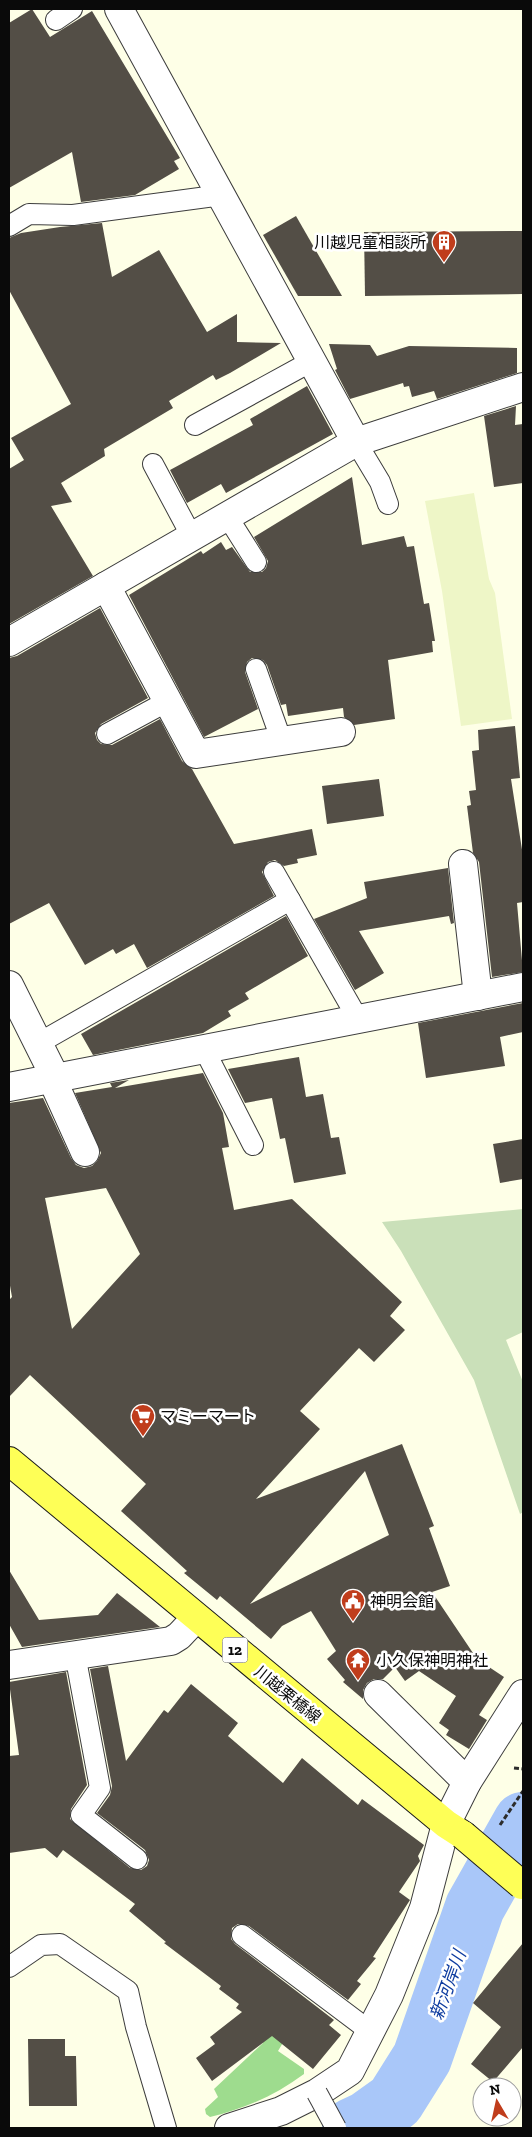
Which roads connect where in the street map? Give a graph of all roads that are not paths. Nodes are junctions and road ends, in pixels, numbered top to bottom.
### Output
1 (119, 9) edge
2 (222, 195) junction
3 (9, 226) edge
4 (312, 361) junction
5 (523, 388) edge
6 (195, 425) dead end
7 (356, 442) junction
8 (153, 464) dead end
9 (388, 504) dead end
10 (227, 516) junction
11 (192, 537) junction
12 (256, 562) dead end
13 (106, 586) junction
14 (9, 642) edge
15 (256, 669) dead end
16 (168, 701) junction
17 (341, 732) dead end
18 (107, 734) dead end
19 (282, 742) junction
20 (463, 864) dead end
21 (274, 872) dead end
22 (290, 900) junction
23 (9, 985) edge
24 (523, 987) edge
25 (478, 996) junction
26 (358, 1019) junction
27 (39, 1042) junction
28 (204, 1049) junction
29 (54, 1079) junction
30 (9, 1087) edge
31 (253, 1145) dead end
32 (85, 1152) dead end
33 (9, 1461) edge
34 (196, 1618) junction
35 (75, 1654) junction
36 (9, 1665) edge
37 (378, 1694) dead end
38 (523, 1694) edge
39 (467, 1782) junction
40 (455, 1830) junction
41 (137, 1859) dead end
42 (522, 1886) edge
43 (242, 1935) dead end
44 (9, 1967) edge
45 (371, 2032) junction
46 (317, 2093) junction
47 (166, 2128) edge
48 (229, 2128) edge
49 (336, 2128) edge

1 - 2 street
2 - 3 lane
2 - 4 street
4 - 6 lane
4 - 7 street
5 - 7 street
7 - 9 lane
7 - 10 street
8 - 11 lane
10 - 11 street
10 - 12 lane
11 - 13 street
13 - 14 street
13 - 16 street
15 - 19 lane
16 - 18 lane
16 - 19 street
17 - 19 street
20 - 25 street
21 - 22 lane
22 - 26 lane
22 - 27 lane
23 - 27 street
24 - 25 street
25 - 26 street
26 - 28 street
27 - 29 street
28 - 29 street
28 - 31 lane
29 - 30 street
29 - 32 street
33 - 34 main road, 川越栗橋線 / 12
34 - 35 street
34 - 40 main road, 川越栗橋線 / 12
35 - 36 street
35 - 41 lane
37 - 39 street
38 - 39 street
39 - 40 street
40 - 42 main road, 川越栗橋線 / 12, bridge
40 - 45 street
43 - 45 lane
44 - 47 lane
45 - 46 street
46 - 48 street
46 - 49 lane, bridge

